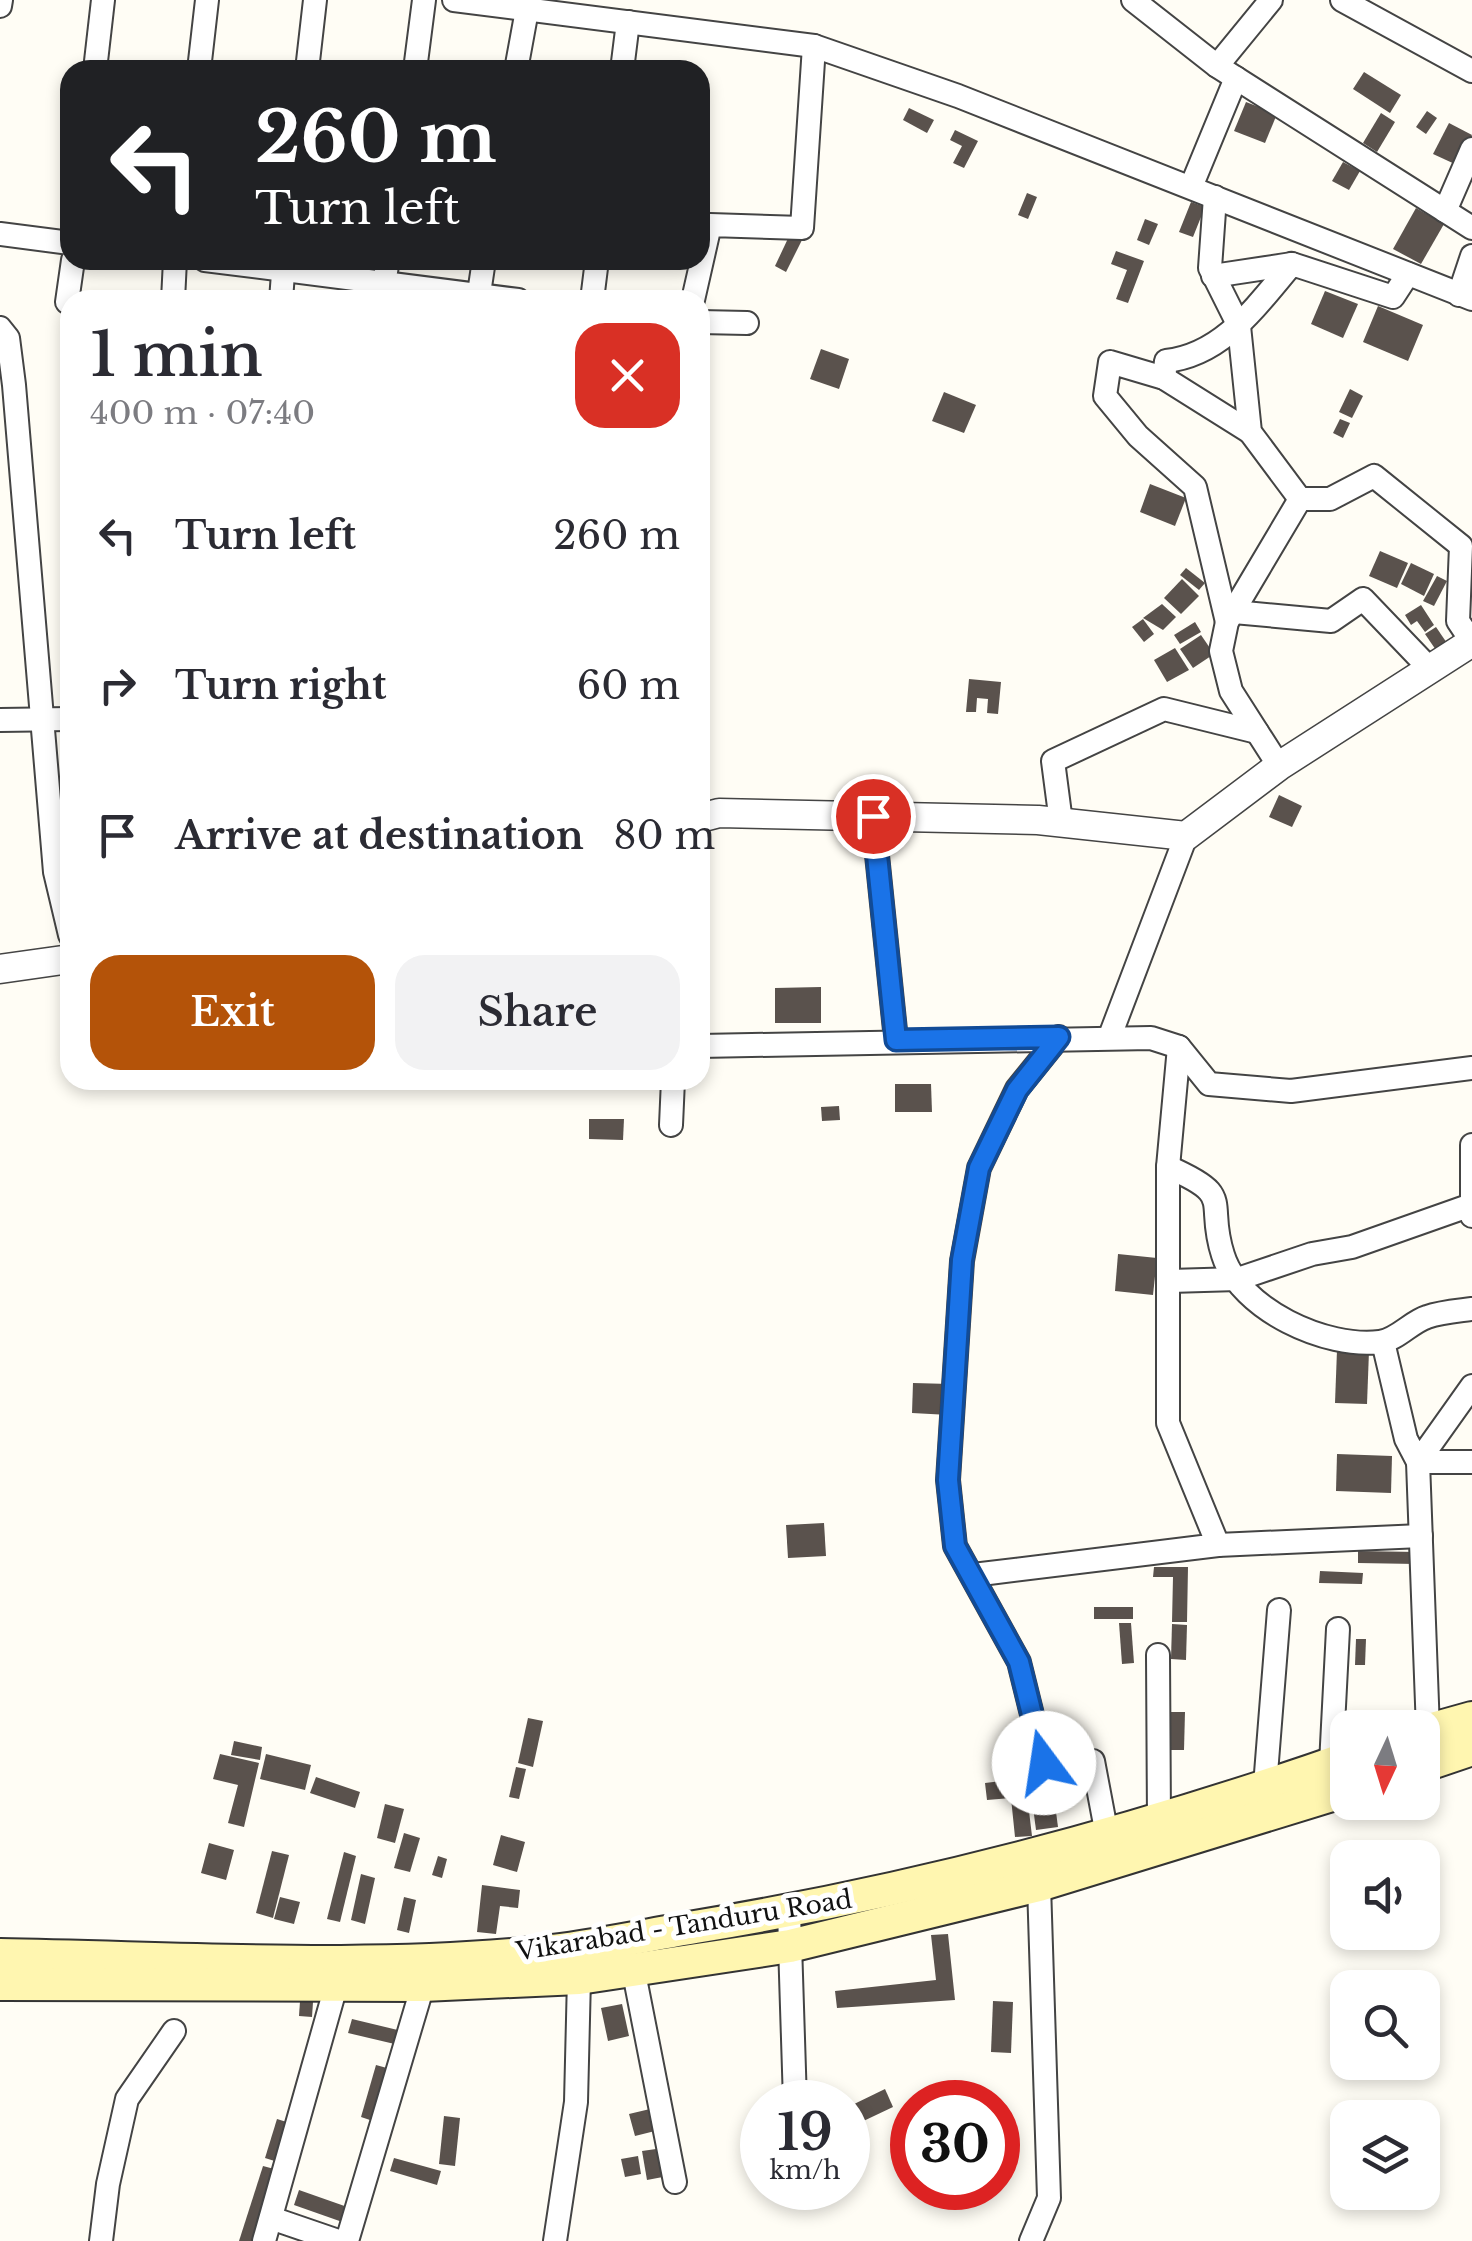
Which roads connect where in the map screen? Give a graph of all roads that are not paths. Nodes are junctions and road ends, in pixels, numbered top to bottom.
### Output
1 (103, 0) edge
2 (208, 0) edge
3 (315, 0) edge
4 (424, 0) edge
5 (454, 0) edge
6 (1132, 0) edge
7 (1271, 0) edge
8 (1342, 0) edge
9 (526, 10) junction
10 (628, 22) junction
11 (814, 46) junction
12 (96, 60) edge
13 (200, 60) edge
14 (308, 60) edge
15 (415, 60) edge
16 (518, 60) edge
17 (623, 60) edge
18 (1472, 71) edge
19 (1227, 72) junction
20 (1472, 149) edge
21 (1191, 187) junction
22 (1215, 197) junction
23 (1445, 211) junction
24 (710, 225) edge
25 (1472, 228) edge
26 (0, 234) edge
27 (60, 242) edge
28 (1472, 256) edge
29 (1292, 264) junction
30 (315, 270) edge
31 (1408, 274) junction
32 (1214, 276) junction
33 (385, 281) edge
34 (437, 290) edge
35 (1466, 297) edge
36 (710, 322) edge
37 (747, 324) dead end
38 (1239, 326) junction
39 (0, 328) edge
40 (1164, 378) junction
41 (1250, 432) junction
42 (12, 491) edge
43 (1300, 500) junction
44 (1230, 617) junction
45 (1472, 642) edge
46 (1430, 668) junction
47 (60, 719) edge
48 (0, 720) edge
49 (41, 720) junction
50 (1257, 732) junction
51 (1279, 766) junction
52 (710, 815) edge
53 (873, 816) junction
54 (1061, 822) junction
55 (1186, 836) junction
56 (60, 893) edge
57 (60, 961) edge
58 (0, 969) edge
59 (1110, 1036) junction
60 (1059, 1037) junction
61 (896, 1040) junction
62 (710, 1046) edge
63 (1179, 1047) junction
64 (1472, 1068) edge
65 (673, 1090) edge
66 (671, 1126) dead end
67 (1472, 1145) edge
68 (1168, 1167) junction
69 (1471, 1205) edge
70 (1472, 1216) edge
71 (1238, 1279) junction
72 (1170, 1281) junction
73 (1472, 1309) edge
74 (1383, 1342) junction
75 (1472, 1386) edge
76 (1418, 1462) junction
77 (1472, 1462) edge
78 (1421, 1536) junction
79 (1218, 1545) junction
80 (972, 1575) junction
81 (1279, 1610) dead end
82 (1338, 1629) dead end
83 (1158, 1655) dead end
84 (1340, 1710) edge
85 (1425, 1710) edge
86 (1472, 1718) edge
87 (1440, 1727) edge
88 (1472, 1750) edge
89 (1440, 1760) edge
90 (1330, 1773) edge
91 (1330, 1776) edge
92 (1265, 1786) junction
93 (1160, 1822) junction
94 (1106, 1835) junction
95 (1039, 1885) junction
96 (789, 1912) junction
97 (790, 1946) junction
98 (0, 1954) edge
99 (632, 1968) junction
100 (237, 1972) junction
101 (579, 1978) junction
102 (0, 1984) edge
103 (424, 1985) junction
104 (336, 1986) junction
105 (174, 2031) dead end
106 (793, 2080) edge
107 (675, 2182) dead end
108 (271, 2218) junction
109 (101, 2241) edge
110 (264, 2241) edge
111 (338, 2241) edge
112 (347, 2241) edge
113 (554, 2241) edge
114 (1031, 2241) edge

1 - 12 street
2 - 13 street
3 - 14 street
4 - 15 street
5 - 9 street
6 - 19 street
7 - 19 street
8 - 18 street
9 - 10 street
9 - 16 street
10 - 11 street
10 - 17 street
11 - 21 street
11 - 24 street
19 - 21 street
19 - 23 street
20 - 23 street
21 - 22 street
22 - 31 street
22 - 32 street
23 - 25 street
26 - 27 street
28 - 35 street
29 - 31 street
29 - 32 street
29 - 38 street
30 - 33 street
31 - 35 street
32 - 38 street
33 - 34 street
36 - 37 street
38 - 40 street
38 - 41 street
39 - 42 street
40 - 41 street
40 - 44 street
41 - 43 street
42 - 49 street
43 - 44 street
43 - 45 street
44 - 46 street
44 - 50 street
45 - 46 street
46 - 51 street
47 - 49 street
48 - 49 street
49 - 56 street
50 - 51 street
50 - 54 street
51 - 55 street
52 - 53 street
53 - 54 street
53 - 61 street
54 - 55 street
55 - 59 street
57 - 58 street
59 - 60 street
59 - 63 street
60 - 61 street
60 - 80 street
61 - 62 street
63 - 64 street
63 - 68 street
65 - 66 street
67 - 69 street
68 - 71 street
68 - 72 street
69 - 70 street
69 - 71 street
71 - 72 street
71 - 74 street
72 - 79 street
73 - 74 street
74 - 76 street
75 - 76 street
76 - 77 street
76 - 78 street
78 - 79 street
78 - 85 street
79 - 80 street
80 - 94 street
81 - 92 street
82 - 84 street
83 - 93 street
86 - 87 main road
88 - 89 main road
90 - 92 main road, Vikarabad - Tanduru Road
91 - 95 main road, Vikarabad - Tanduru Road
92 - 93 main road, Vikarabad - Tanduru Road
93 - 94 main road, Vikarabad - Tanduru Road
94 - 96 main road, Vikarabad - Tanduru Road
95 - 97 main road, Vikarabad - Tanduru Road
95 - 114 street
96 - 97 street
96 - 100 main road, Vikarabad - Tanduru Road
97 - 99 main road, Vikarabad - Tanduru Road
97 - 106 street
98 - 100 main road, Vikarabad - Tanduru Road
99 - 101 main road, Vikarabad - Tanduru Road
99 - 107 street
100 - 102 main road, Vikarabad - Tanduru Road
100 - 104 main road, Vikarabad - Tanduru Road
101 - 103 main road, Vikarabad - Tanduru Road
101 - 113 street
103 - 104 main road, Vikarabad - Tanduru Road
103 - 112 street
104 - 108 street
105 - 109 street
108 - 110 street
108 - 111 street

